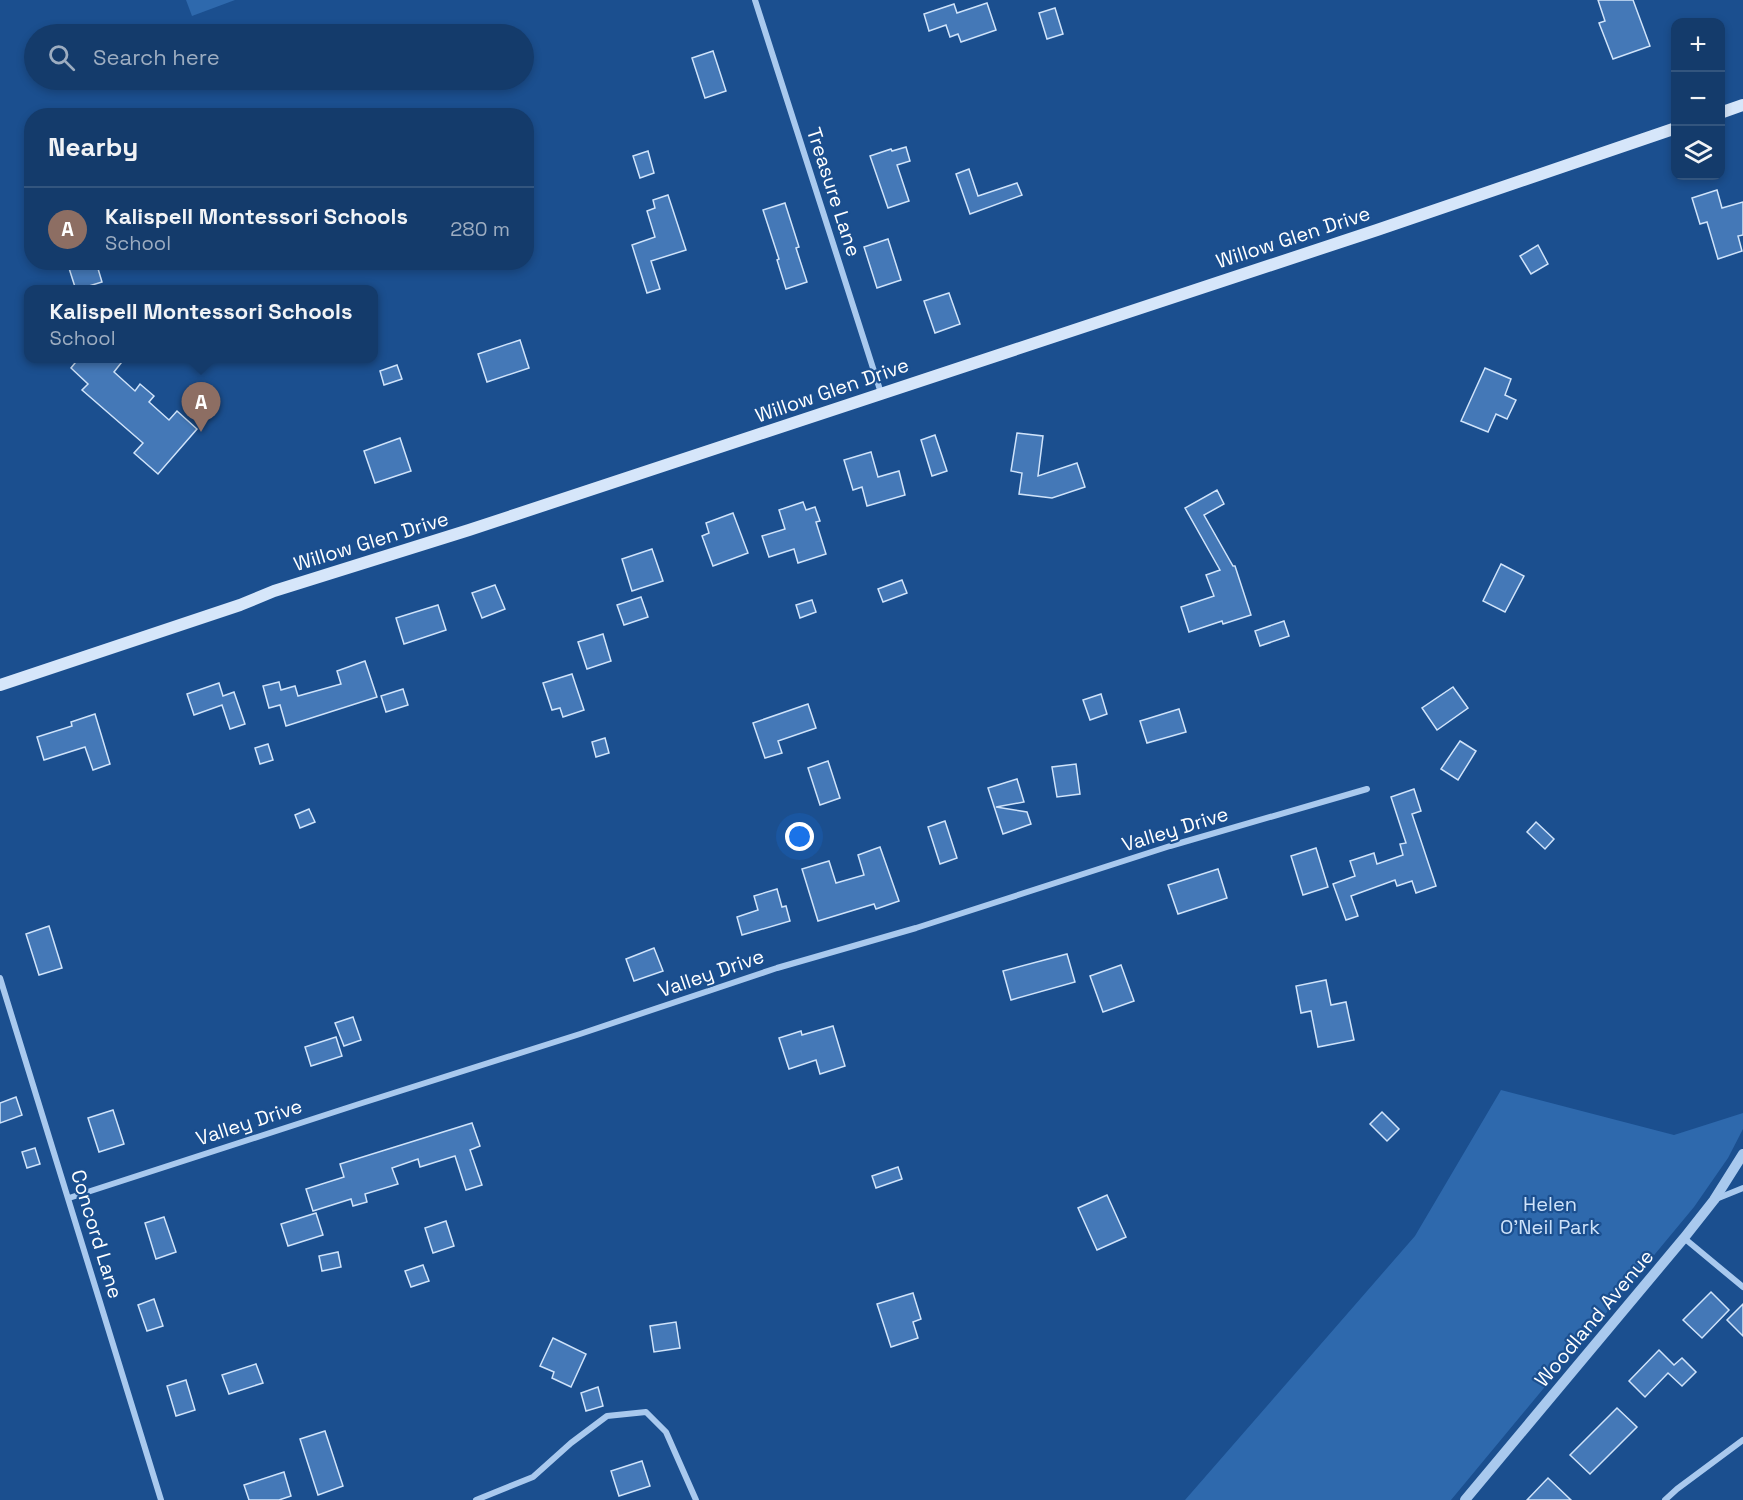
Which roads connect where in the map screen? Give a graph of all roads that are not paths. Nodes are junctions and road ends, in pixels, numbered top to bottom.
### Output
1 (755, 0) edge
2 (1743, 105) edge
3 (1725, 111) edge
4 (1671, 130) edge
5 (881, 394) junction
6 (0, 685) edge
7 (1367, 789) dead end
8 (0, 978) edge
9 (1743, 1154) edge
10 (1743, 1188) edge
11 (69, 1198) junction
12 (1714, 1200) junction
13 (1684, 1238) junction
14 (1743, 1287) edge
15 (1743, 1440) edge
16 (161, 1500) edge
17 (476, 1500) edge
18 (696, 1500) edge
19 (1465, 1500) edge
20 (1665, 1500) edge

1 - 5 street, Treasure Lane
2 - 3 main road
4 - 5 main road, Willow Glen Drive
5 - 6 main road, Willow Glen Drive
7 - 11 street, Valley Drive
8 - 11 street, Concord Lane
9 - 12 street, Woodland Avenue
10 - 12 street
11 - 16 street, Concord Lane
12 - 13 street, Woodland Avenue
13 - 14 street
13 - 19 street, Woodland Avenue
15 - 20 street
17 - 18 street

